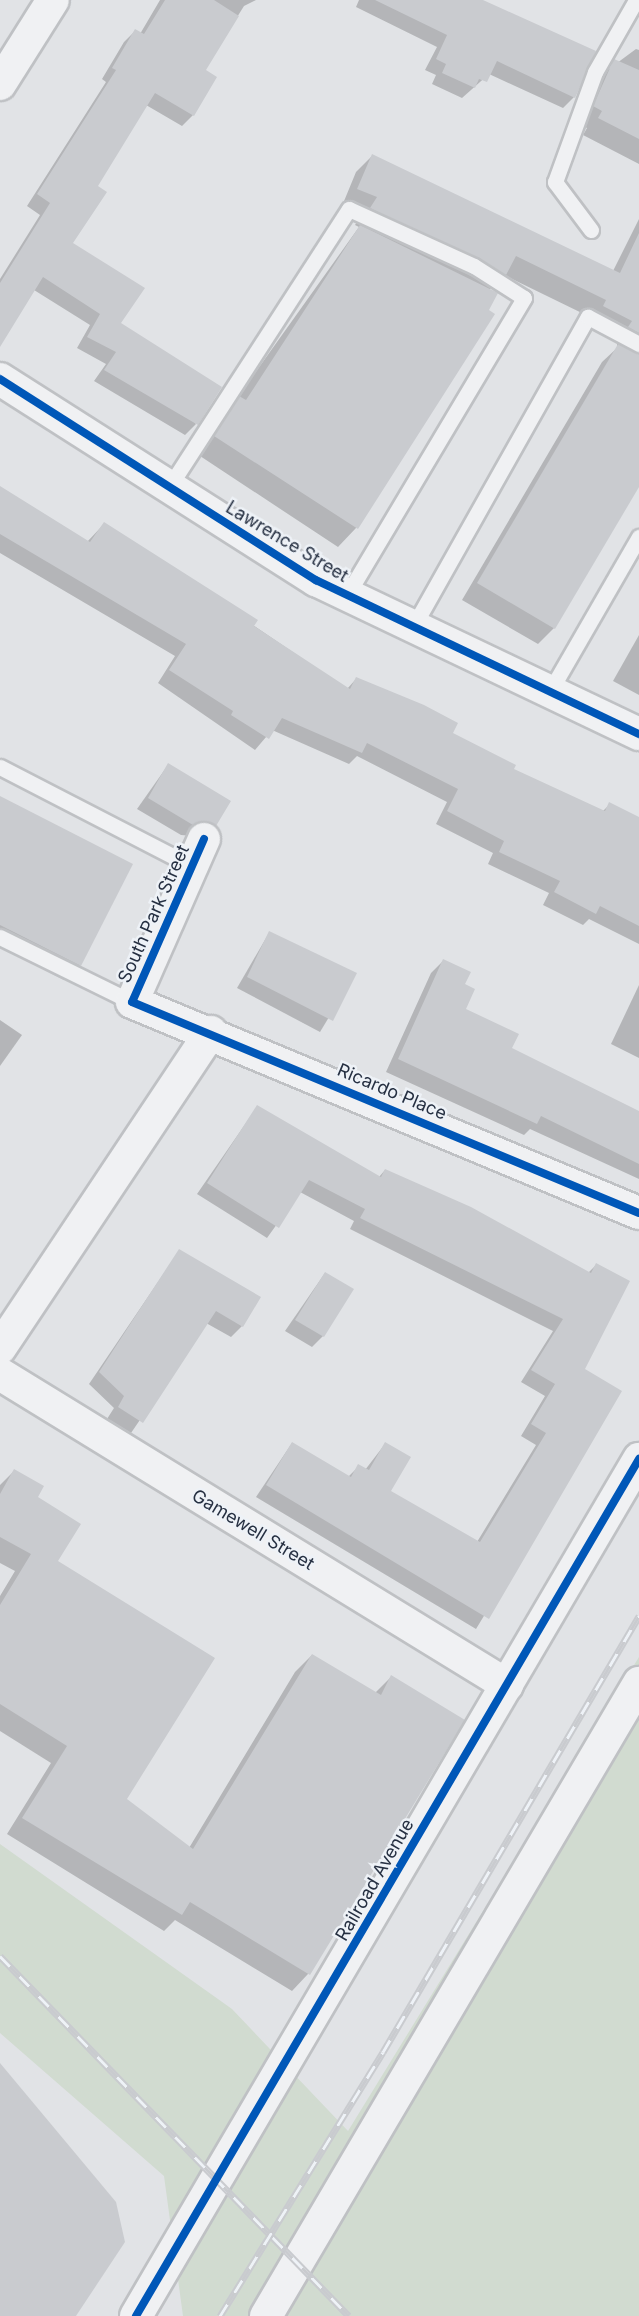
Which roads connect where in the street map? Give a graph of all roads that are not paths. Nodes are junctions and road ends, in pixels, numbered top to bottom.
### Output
1 (53, 0) edge
2 (636, 0) edge
3 (0, 84) edge
4 (591, 230) dead end
5 (639, 344) edge
6 (0, 379) edge
7 (169, 487) junction
8 (639, 537) edge
9 (346, 595) junction
10 (413, 627) junction
11 (550, 692) junction
12 (639, 734) edge
13 (0, 767) edge
14 (198, 853) joint
15 (0, 937) edge
16 (132, 1002) junction
17 (210, 1032) junction
18 (639, 1213) edge
19 (0, 1348) edge
20 (0, 1374) edge
21 (639, 1459) edge
22 (639, 1683) edge
23 (507, 1685) junction
24 (136, 2316) edge
25 (266, 2316) edge

1 - 3 street
2 - 4 lane
5 - 10 lane
6 - 7 street, Lawrence Street
7 - 9 street, Lawrence Street
7 - 9 lane
8 - 11 lane
9 - 10 street, Lawrence Street
10 - 11 street, Lawrence Street
11 - 12 street, Lawrence Street
13 - 14 lane
14 - 16 street, South Park Street
15 - 16 lane
16 - 17 street, Ricardo Place
17 - 18 street, Ricardo Place
17 - 19 street
20 - 23 street, Gamewell Street
21 - 23 street, Railroad Avenue
22 - 25 street
23 - 24 street, Railroad Avenue

